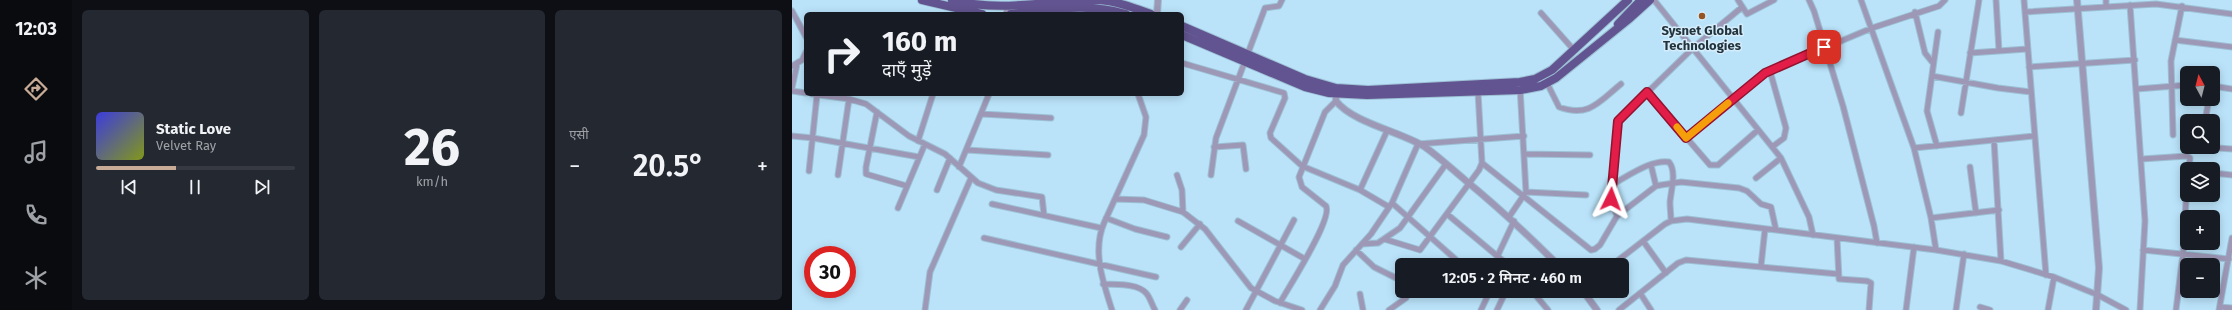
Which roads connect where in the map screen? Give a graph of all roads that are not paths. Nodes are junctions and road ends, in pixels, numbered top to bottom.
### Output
1 (922, 0) edge
2 (1086, 0) edge
3 (1158, 0) edge
4 (1282, 0) edge
5 (1628, 0) edge
6 (1641, 0) edge
7 (1650, 0) edge
8 (1654, 0) edge
9 (1738, 0) edge
10 (1774, 0) edge
11 (1809, 0) edge
12 (1861, 0) edge
13 (1945, 0) edge
14 (1979, 0) edge
15 (1996, 0) edge
16 (2024, 0) edge
17 (2077, 0) edge
18 (2106, 0) edge
19 (2130, 5) junction
20 (955, 6) edge
21 (2106, 6) junction
22 (2182, 6) junction
23 (1004, 7) edge
24 (1741, 8) junction
25 (2078, 8) junction
26 (792, 11) edge
27 (1068, 11) edge
28 (975, 12) edge
29 (1049, 12) edge
30 (1118, 12) edge
31 (1145, 12) edge
32 (1157, 12) edge
33 (1915, 12) junction
34 (2025, 12) junction
35 (1541, 13) dead end
36 (1626, 13) junction
37 (2232, 14) edge
38 (1598, 25) junction
39 (1184, 27) edge
40 (1872, 28) junction
41 (1938, 32) dead end
42 (804, 33) edge
43 (1184, 36) edge
44 (1607, 37) junction
45 (2175, 40) junction
46 (1824, 47) junction
47 (2232, 47) edge
48 (1692, 48) junction
49 (1573, 49) junction
50 (2027, 49) junction
51 (1999, 51) junction
52 (1970, 53) junction
53 (804, 54) edge
54 (1247, 58) junction
55 (2135, 60) junction
56 (1934, 63) junction
57 (2082, 63) junction
58 (1184, 64) edge
59 (795, 65) edge
60 (2029, 67) junction
61 (1770, 71) junction
62 (1932, 76) junction
63 (1240, 79) junction
64 (1548, 83) junction
65 (1965, 83) junction
66 (1621, 84) dead end
67 (1520, 86) junction
68 (2180, 86) edge
69 (2170, 87) junction
70 (2220, 87) edge
71 (792, 88) edge
72 (2137, 89) junction
73 (2232, 89) edge
74 (792, 91) edge
75 (1478, 92) junction
76 (1647, 92) junction
77 (2031, 92) junction
78 (804, 93) edge
79 (1336, 94) junction
80 (815, 96) edge
81 (829, 96) edge
82 (932, 96) edge
83 (989, 96) edge
84 (1139, 96) edge
85 (849, 99) junction
86 (1733, 99) junction
87 (877, 112) junction
88 (1961, 113) dead end
89 (981, 114) junction
90 (1051, 118) dead end
91 (1758, 130) junction
92 (1388, 131) junction
93 (2173, 135) dead end
94 (792, 136) edge
95 (1524, 136) junction
96 (2034, 136) junction
97 (813, 138) junction
98 (1686, 138) junction
99 (1481, 140) junction
100 (1994, 140) junction
101 (918, 141) junction
102 (843, 144) junction
103 (925, 144) junction
104 (1418, 144) junction
105 (1937, 146) junction
106 (1214, 147) junction
107 (1772, 147) junction
108 (1914, 148) junction
109 (2220, 148) edge
110 (870, 149) junction
111 (2232, 149) edge
112 (967, 150) junction
113 (1524, 154) junction
114 (1048, 155) dead end
115 (1590, 155) dead end
116 (920, 158) junction
117 (950, 158) junction
118 (1781, 158) junction
119 (2142, 159) junction
120 (2190, 162) edge
121 (1482, 163) junction
122 (1446, 164) junction
123 (1651, 165) junction
124 (1302, 166) junction
125 (959, 167) junction
126 (1970, 167) dead end
127 (1246, 169) dead end
128 (809, 171) dead end
129 (2220, 174) edge
130 (838, 175) dead end
131 (1177, 175) dead end
132 (1211, 175) dead end
133 (2232, 175) edge
134 (971, 178) junction
135 (1756, 178) dead end
136 (1673, 183) junction
137 (1470, 184) junction
138 (1612, 185) junction
139 (907, 186) junction
140 (1656, 186) junction
141 (937, 190) dead end
142 (1360, 190) junction
143 (1525, 194) junction
144 (1586, 195) dead end
145 (1115, 199) junction
146 (2186, 202) edge
147 (992, 204) dead end
148 (1391, 205) junction
149 (898, 208) dead end
150 (1999, 210) junction
151 (1183, 212) junction
152 (1976, 213) junction
153 (1447, 214) junction
154 (1044, 215) junction
155 (1617, 216) junction
156 (1410, 217) junction
157 (1106, 218) junction
158 (1931, 218) junction
159 (1511, 219) junction
160 (1294, 220) dead end
161 (1238, 221) dead end
162 (1671, 221) junction
163 (1200, 224) junction
164 (1101, 228) junction
165 (1765, 229) junction
166 (1776, 230) junction
167 (1813, 235) junction
168 (1431, 236) junction
169 (1167, 237) dead end
170 (984, 238) dead end
171 (1837, 238) junction
172 (2232, 238) edge
173 (1384, 239) junction
174 (1643, 241) junction
175 (1877, 243) junction
176 (1362, 244) junction
177 (1282, 245) junction
178 (1914, 247) junction
179 (1181, 248) dead end
180 (1356, 250) junction
181 (1936, 250) junction
182 (2143, 250) junction
183 (1964, 254) junction
184 (2183, 254) junction
185 (1498, 255) junction
186 (1455, 258) edge
187 (1501, 258) edge
188 (1551, 258) edge
189 (1621, 258) edge
190 (1305, 259) junction
191 (2229, 259) junction
192 (2001, 261) junction
193 (1100, 264) junction
194 (1761, 266) junction
195 (1666, 273) junction
196 (1838, 274) junction
197 (2046, 275) junction
198 (1156, 277) dead end
199 (2054, 277) junction
200 (1395, 278) edge
201 (1103, 284) junction
202 (1256, 292) junction
203 (1360, 294) dead end
204 (1640, 294) junction
205 (2098, 295) junction
206 (1406, 298) edge
207 (1487, 298) edge
208 (1503, 298) edge
209 (1538, 298) edge
210 (1588, 298) edge
211 (1187, 300) dead end
212 (1280, 303) junction
213 (1980, 307) dead end
214 (2220, 308) edge
215 (2232, 308) edge
216 (925, 310) edge
217 (1112, 310) edge
218 (1155, 310) edge
219 (1180, 310) edge
220 (1246, 310) edge
221 (1302, 310) edge
222 (1320, 310) edge
223 (1363, 310) edge
224 (1389, 310) edge
225 (1481, 310) edge
226 (1497, 310) edge
227 (1548, 310) edge
228 (1597, 310) edge
229 (1619, 310) edge
230 (1651, 310) edge
231 (1869, 310) edge
232 (1906, 310) edge
233 (1956, 310) edge
234 (1990, 310) edge
235 (2048, 310) edge
236 (2096, 310) edge
237 (2126, 310) edge
238 (2140, 310) edge
239 (2176, 310) edge

1 - 20 highway
2 - 23 highway
2 - 31 highway
3 - 32 street
4 - 54 street
5 - 38 highway
6 - 36 highway
7 - 44 highway
8 - 48 street
9 - 24 street
10 - 24 street
11 - 46 street
12 - 40 street
13 - 33 street
14 - 52 street
15 - 51 street
16 - 34 street
17 - 25 street
18 - 21 street
19 - 21 street
19 - 22 street
19 - 55 street
20 - 23 highway
20 - 28 highway
21 - 25 street
22 - 37 street
22 - 45 street
24 - 48 street
25 - 34 street
25 - 57 street
26 - 42 street
27 - 29 highway
27 - 30 highway
33 - 40 street
33 - 56 street
34 - 50 street
35 - 49 street
36 - 38 highway
36 - 44 highway
38 - 49 highway
39 - 54 highway
40 - 46 street
40 - 108 street
41 - 56 street
43 - 54 highway
44 - 64 highway
45 - 47 street
45 - 69 street
46 - 61 street
46 - 175 street
48 - 76 street
48 - 86 street
49 - 67 highway
50 - 51 street
50 - 60 street
51 - 52 street
52 - 65 street
53 - 59 street
54 - 63 street
54 - 79 highway
55 - 57 street
55 - 72 street
56 - 62 street
57 - 60 street
57 - 205 street
58 - 63 street
59 - 71 street
60 - 77 street
61 - 86 street
61 - 107 street
62 - 65 street
62 - 105 street
63 - 106 street
63 - 124 street
64 - 66 street
64 - 67 highway
65 - 77 street
65 - 88 street
67 - 75 highway
67 - 79 highway
67 - 95 street
68 - 69 street
69 - 72 street
69 - 93 street
70 - 73 street
72 - 119 street
74 - 78 street
75 - 79 highway
75 - 99 street
76 - 98 street
76 - 138 street
77 - 96 street
79 - 92 street
79 - 124 street
80 - 97 street
81 - 85 street
82 - 101 street
83 - 89 street
84 - 145 street
85 - 87 street
85 - 102 street
86 - 91 street
86 - 98 street
87 - 101 street
87 - 110 street
89 - 90 street
89 - 112 street
91 - 98 street
91 - 107 street
92 - 104 street
92 - 142 street
94 - 97 street
95 - 99 street
95 - 113 street
96 - 100 street
96 - 197 street
97 - 102 street
97 - 128 street
99 - 104 street
99 - 121 street
100 - 105 street
100 - 150 street
101 - 103 street
102 - 110 street
102 - 130 street
103 - 116 street
103 - 117 street
104 - 122 street
104 - 148 street
105 - 108 street
106 - 127 street
106 - 132 street
107 - 118 street
108 - 158 street
109 - 111 street
110 - 116 street
110 - 139 street
112 - 114 street
112 - 125 street
113 - 115 street
113 - 143 street
116 - 139 street
117 - 125 street
117 - 141 street
118 - 135 street
118 - 167 street
119 - 120 street
119 - 182 street
121 - 137 street
121 - 143 street
122 - 137 street
122 - 156 street
123 - 136 street
123 - 138 street
123 - 140 street
124 - 142 street
124 - 190 street
125 - 134 street
126 - 152 street
129 - 133 street
131 - 151 street
134 - 154 street
134 - 216 street
136 - 140 street
136 - 162 street
136 - 166 street
137 - 153 street
137 - 159 street
138 - 155 street
139 - 149 street
140 - 155 street
142 - 148 street
143 - 144 street
143 - 155 street
143 - 159 street
145 - 151 street
145 - 157 street
146 - 184 street
147 - 154 street
148 - 156 street
148 - 176 street
150 - 152 street
150 - 192 street
151 - 163 street
152 - 158 street
153 - 168 street
153 - 185 street
154 - 164 street
156 - 168 street
156 - 173 street
157 - 164 street
157 - 169 street
158 - 181 street
159 - 185 street
159 - 188 street
160 - 177 street
161 - 177 street
162 - 165 street
162 - 174 street
163 - 179 street
163 - 202 street
164 - 193 street
165 - 166 street
165 - 194 street
166 - 167 street
167 - 171 street
168 - 173 street
168 - 186 street
170 - 193 street
171 - 175 street
171 - 196 street
172 - 191 street
173 - 176 street
174 - 189 street
174 - 195 street
175 - 178 street
176 - 180 street
177 - 190 street
177 - 202 street
178 - 181 street
178 - 232 street
180 - 200 street
180 - 222 street
181 - 183 street
182 - 184 street
182 - 238 street
183 - 192 street
183 - 233 street
184 - 191 street
184 - 239 street
185 - 187 street
190 - 212 street
191 - 214 street
192 - 197 street
193 - 198 street
193 - 201 street
194 - 195 street
194 - 196 street
195 - 204 street
196 - 231 street
197 - 199 street
199 - 205 street
199 - 235 street
201 - 217 street
201 - 218 street
202 - 212 street
202 - 220 street
203 - 223 street
204 - 229 street
204 - 230 street
205 - 236 street
205 - 237 street
206 - 224 street
207 - 225 street
208 - 226 street
209 - 227 street
210 - 228 street
211 - 219 street
212 - 221 street
213 - 234 street
214 - 215 street

